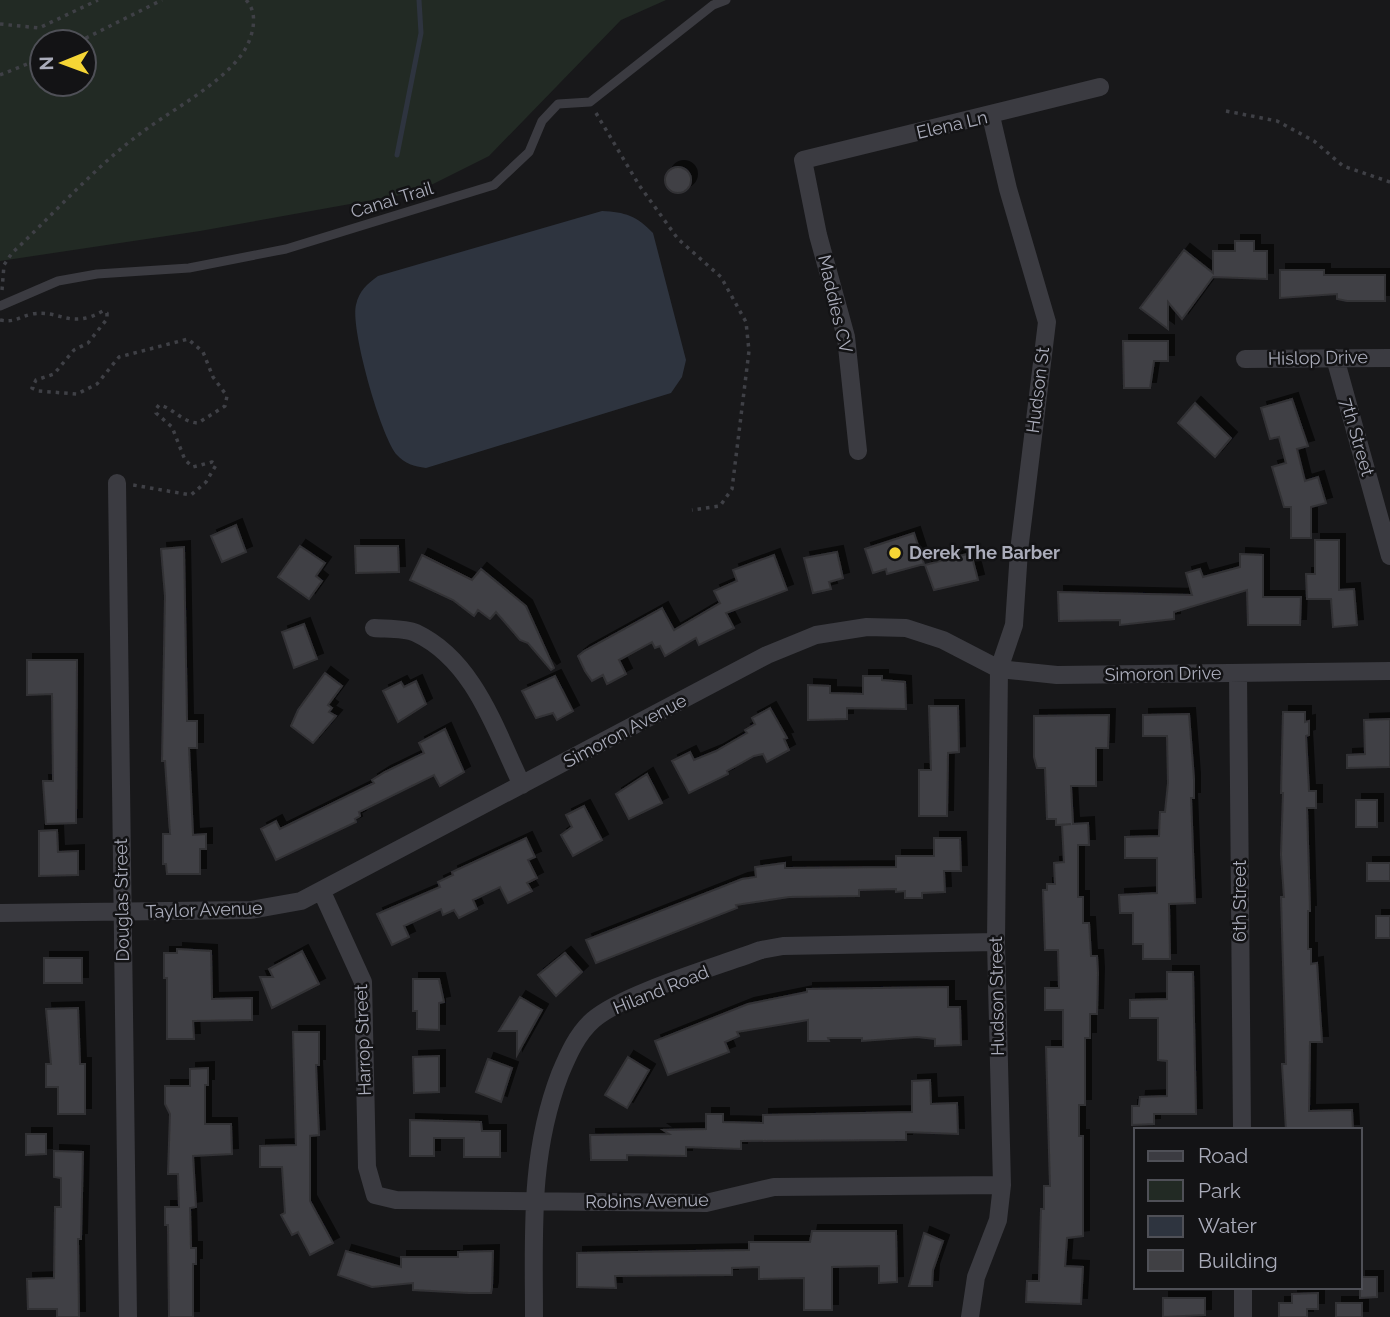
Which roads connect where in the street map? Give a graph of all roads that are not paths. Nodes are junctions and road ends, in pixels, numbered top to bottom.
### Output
1 (726, 0) edge
2 (1100, 87) dead end
3 (990, 116) junction
4 (803, 160) joint
5 (0, 306) edge
6 (1335, 358) junction
7 (1390, 358) edge
8 (1245, 359) dead end
9 (858, 451) dead end
10 (117, 483) road end
11 (1390, 556) edge
12 (374, 628) dead end
13 (943, 640) joint
14 (999, 669) junction
15 (1390, 671) edge
16 (1238, 673) junction
17 (522, 786) junction
18 (321, 892) junction
19 (122, 912) junction
20 (0, 913) edge
21 (996, 943) junction
22 (1241, 1128) edge
23 (1002, 1185) junction
24 (375, 1195) joint
25 (534, 1201) junction
26 (1243, 1289) edge
27 (128, 1317) edge
28 (534, 1317) edge
29 (970, 1317) edge
30 (1243, 1317) edge

1 - 5 lane, Canal Trail
2 - 3 street, Elena Ln
3 - 4 street, Elena Ln
3 - 14 street, Hudson St
4 - 9 street, Maddies CV
6 - 7 street, Hislop Drive
6 - 8 street, Hislop Drive
6 - 11 street, 7th Street
10 - 19 street, Douglas Street
12 - 17 street
13 - 14 street, Simoron Drive
13 - 17 street, Simoron Avenue
14 - 16 street, Simoron Drive
14 - 21 street, Hudson Street
15 - 16 street, Simoron Drive
16 - 22 street, 6th Street
17 - 18 street, Simoron Avenue
18 - 19 street, Taylor Avenue
18 - 24 street, Harrop Street
19 - 20 street, Taylor Avenue
19 - 27 street, Douglas Street
21 - 23 street, Hudson Street
21 - 25 street, Hiland Road
23 - 25 street, Robins Avenue
23 - 29 street, Hudson Street
24 - 25 street, Robins Avenue
25 - 28 street, Hiland Road
26 - 30 street

